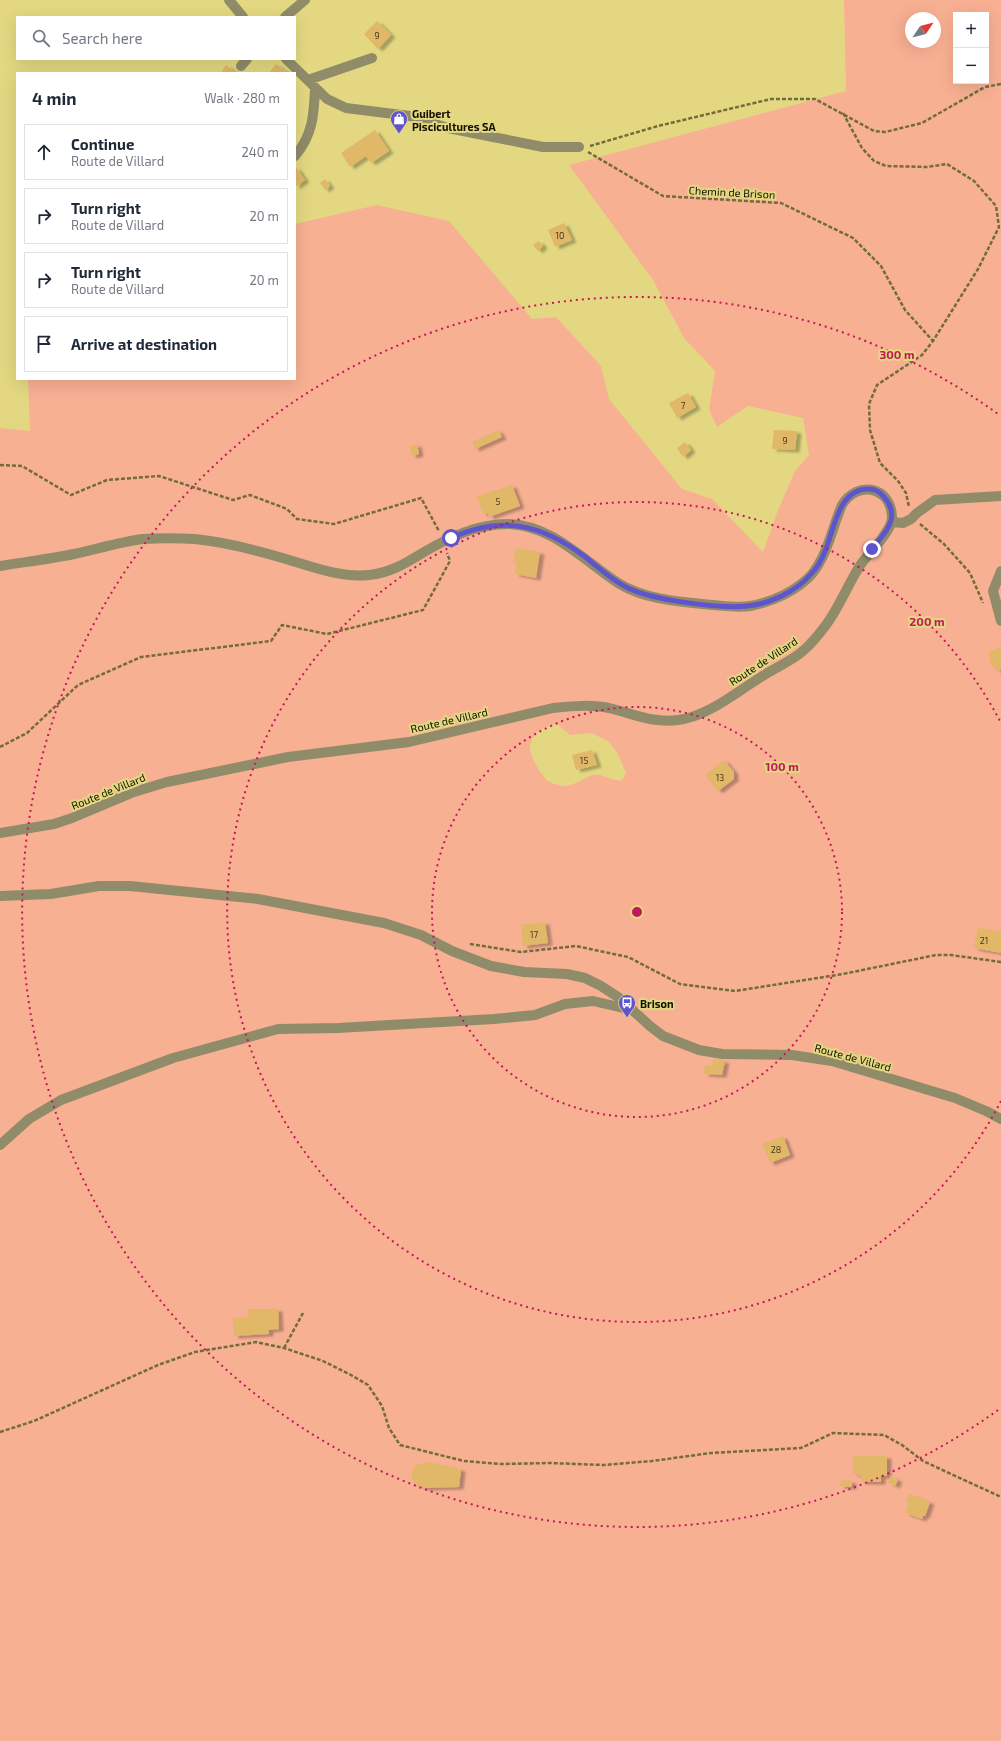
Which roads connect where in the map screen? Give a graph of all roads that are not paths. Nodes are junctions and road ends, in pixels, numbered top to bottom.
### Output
1 (229, 0) edge
2 (305, 0) edge
3 (242, 16) edge
4 (286, 16) edge
5 (372, 58) dead end
6 (287, 60) edge
7 (308, 80) junction
8 (315, 88) junction
9 (579, 147) road end
10 (296, 155) edge
11 (1001, 496) edge
12 (891, 522) junction
13 (0, 566) edge
14 (1001, 570) edge
15 (1001, 621) edge
16 (0, 834) edge
17 (0, 896) edge
18 (633, 1010) junction
19 (1001, 1119) edge
20 (0, 1145) edge

1 - 3 street
2 - 4 street
5 - 7 street
6 - 7 street
7 - 8 street
8 - 9 street
8 - 10 street
11 - 12 street
12 - 13 street
12 - 16 street, Route de Villard
14 - 15 street
17 - 18 street, Route de Villard
18 - 19 street, Route de Villard
18 - 20 street

